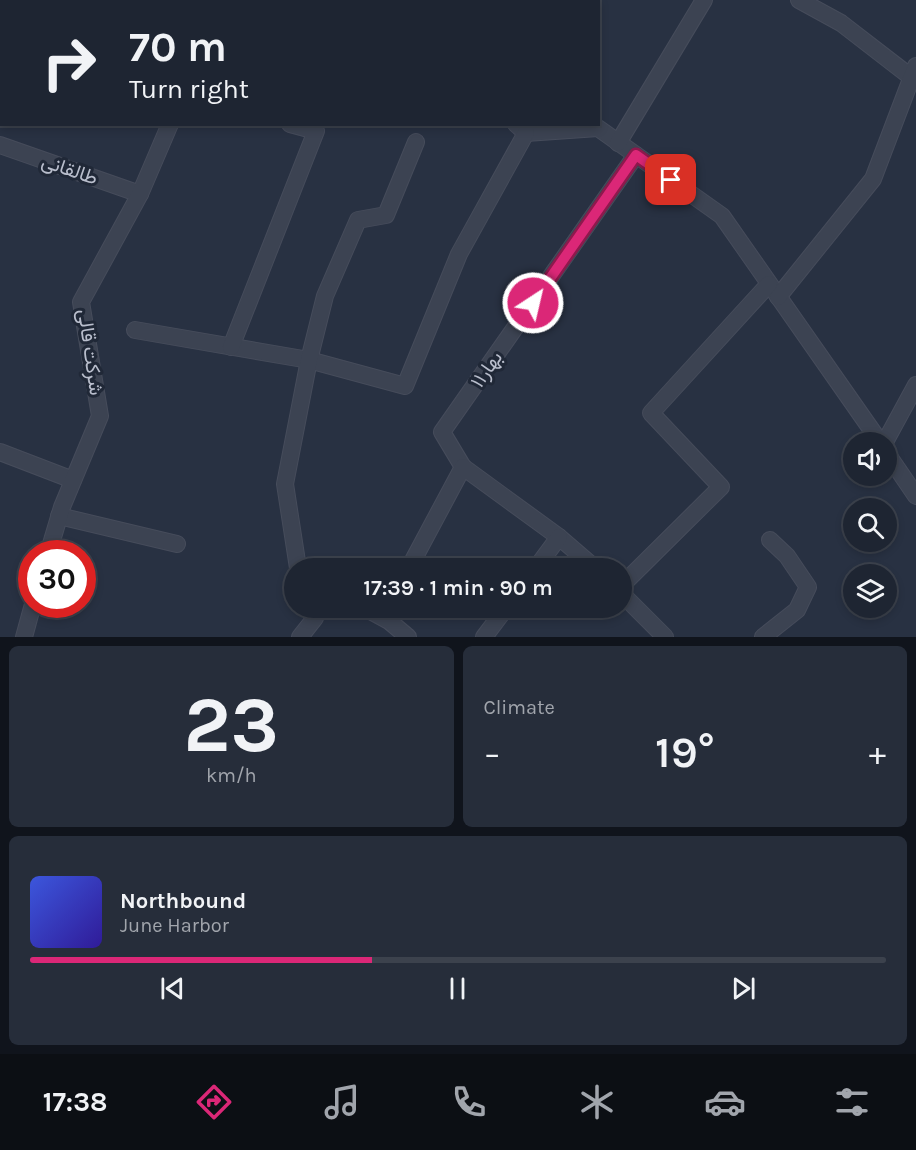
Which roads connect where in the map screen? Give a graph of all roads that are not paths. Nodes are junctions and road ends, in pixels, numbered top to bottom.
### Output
1 (704, 0) edge
2 (799, 0) edge
3 (914, 75) edge
4 (169, 126) edge
5 (318, 128) edge
6 (521, 129) edge
7 (416, 142) dead end
8 (618, 143) junction
9 (0, 145) edge
10 (636, 155) junction
11 (140, 194) junction
12 (774, 290) junction
13 (135, 330) dead end
14 (231, 347) junction
15 (309, 360) junction
16 (916, 385) edge
17 (873, 432) edge
18 (890, 432) edge
19 (0, 452) edge
20 (463, 467) junction
21 (897, 468) edge
22 (73, 480) junction
23 (916, 496) edge
24 (59, 516) junction
25 (560, 537) junction
26 (52, 540) edge
27 (770, 540) dead end
28 (177, 544) dead end
29 (296, 558) edge
30 (414, 558) edge
31 (544, 558) edge
32 (584, 558) edge
33 (632, 575) edge
34 (632, 604) edge
35 (29, 618) edge
36 (315, 618) dead end
37 (391, 618) edge
38 (499, 618) edge
39 (24, 637) edge
40 (300, 637) edge
41 (408, 637) edge
42 (484, 637) edge
43 (665, 637) edge
44 (763, 637) edge

1 - 8 street
2 - 3 street
3 - 12 street
4 - 11 street, شرکت قالی
5 - 14 street
6 - 8 street
6 - 15 street
7 - 15 street
8 - 10 street
9 - 11 street, طالقانی
10 - 12 street
10 - 20 street, بهار۱۱
11 - 22 street, شرکت قالی
12 - 17 street
12 - 33 street
13 - 14 street
14 - 15 street
15 - 29 street
16 - 18 street
19 - 22 street
20 - 25 street
20 - 30 street
21 - 23 street
22 - 24 street, شرکت قالی
24 - 26 street, شرکت قالی
24 - 28 street
25 - 31 street
25 - 32 street
27 - 44 street
34 - 43 street
35 - 39 street
36 - 40 street
37 - 41 street
38 - 42 street

